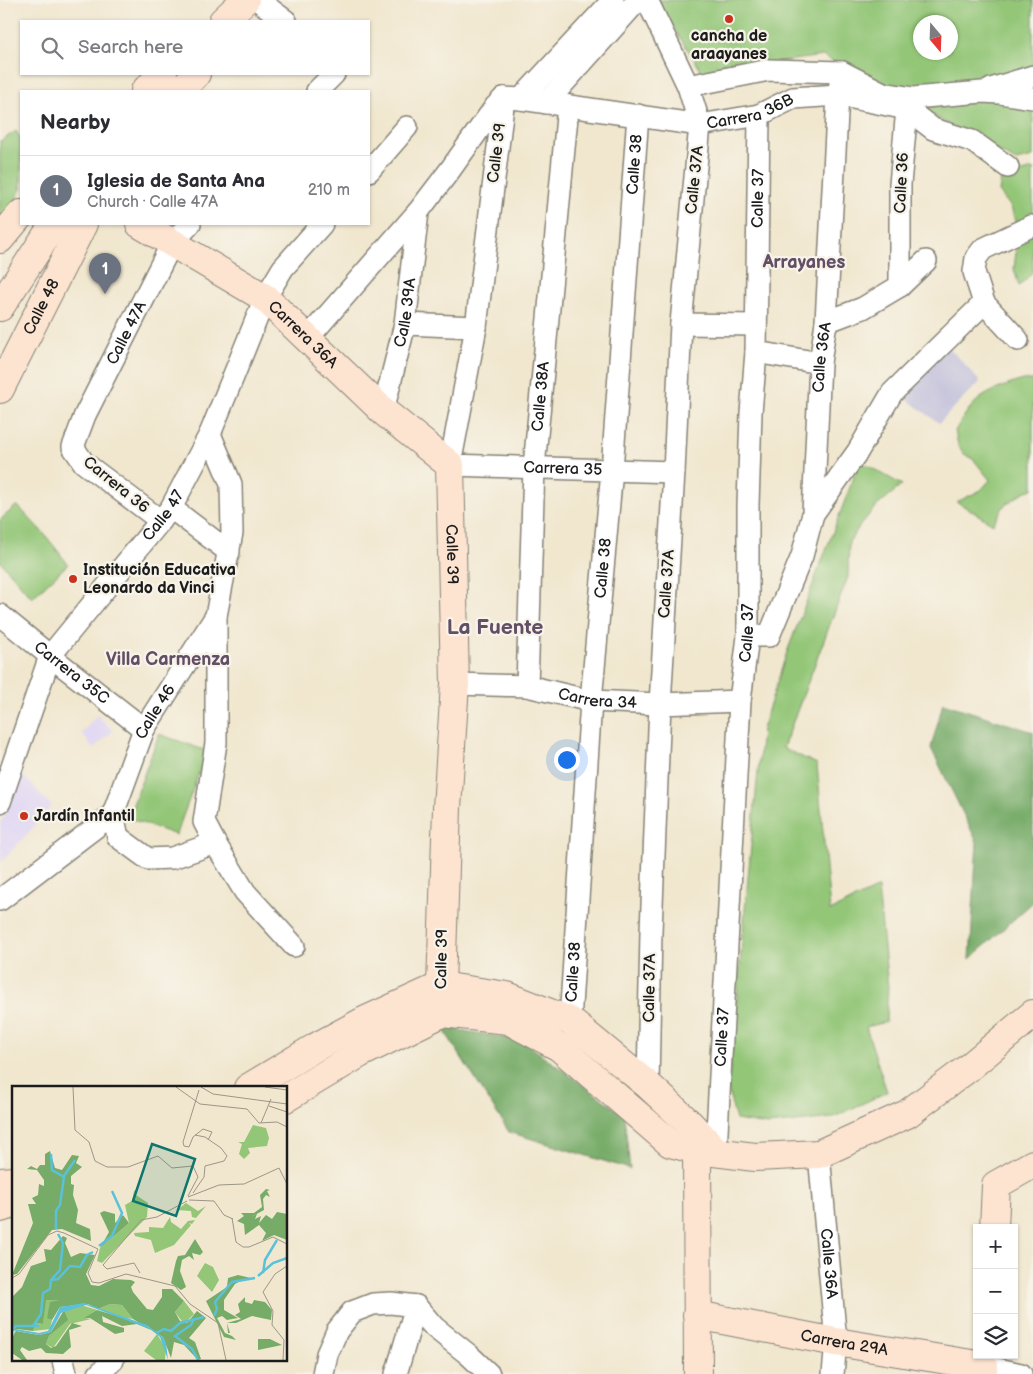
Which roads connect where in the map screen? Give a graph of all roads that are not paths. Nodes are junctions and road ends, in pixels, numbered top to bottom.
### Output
1 (613, 0) edge
2 (638, 0) edge
3 (647, 0) edge
4 (251, 6) edge
5 (225, 20) edge
6 (284, 20) edge
7 (842, 72) junction
8 (162, 75) edge
9 (176, 75) edge
10 (195, 75) edge
11 (333, 75) edge
12 (1033, 76) edge
13 (688, 86) junction
14 (146, 90) edge
15 (163, 90) edge
16 (181, 90) edge
17 (318, 90) edge
18 (982, 92) junction
19 (883, 93) junction
20 (838, 95) junction
21 (1033, 98) edge
22 (513, 99) junction
23 (546, 103) junction
24 (568, 106) junction
25 (908, 109) junction
26 (638, 115) junction
27 (759, 115) junction
28 (700, 125) junction
29 (407, 127) dead end
30 (1008, 167) dead end
31 (370, 170) edge
32 (418, 212) junction
33 (20, 215) edge
34 (53, 225) edge
35 (82, 225) edge
36 (145, 225) edge
37 (321, 225) edge
38 (1031, 226) dead end
39 (181, 233) edge
40 (0, 239) edge
41 (926, 261) dead end
42 (900, 286) junction
43 (265, 298) junction
44 (984, 303) junction
45 (0, 307) edge
46 (826, 322) junction
47 (405, 324) junction
48 (681, 324) junction
49 (756, 325) junction
50 (476, 327) junction
51 (307, 338) junction
52 (1018, 340) dead end
53 (756, 352) junction
54 (820, 363) junction
55 (0, 389) edge
56 (383, 410) junction
57 (210, 434) junction
58 (73, 446) joint
59 (450, 465) junction
60 (534, 467) junction
61 (612, 470) junction
62 (674, 472) junction
63 (166, 514) junction
64 (813, 514) junction
65 (229, 552) junction
66 (0, 615) edge
67 (216, 616) junction
68 (748, 636) junction
69 (50, 656) junction
70 (455, 684) junction
71 (527, 686) junction
72 (591, 701) junction
73 (740, 702) junction
74 (660, 704) junction
75 (144, 729) junction
76 (0, 802) edge
77 (113, 814) junction
78 (215, 843) junction
79 (0, 900) edge
80 (294, 946) dead end
81 (441, 986) junction
82 (442, 1013) junction
83 (1033, 1014) edge
84 (570, 1021) junction
85 (648, 1085) junction
86 (251, 1086) edge
87 (288, 1097) edge
88 (706, 1150) junction
89 (819, 1154) junction
90 (1031, 1168) edge
91 (994, 1224) edge
92 (416, 1306) junction
93 (698, 1315) junction
94 (836, 1342) junction
95 (111, 1362) edge
96 (984, 1365) edge
97 (99, 1374) edge
98 (323, 1374) edge
99 (396, 1374) edge
100 (489, 1374) edge
101 (698, 1374) edge
102 (833, 1374) edge
103 (1021, 1374) edge

1 - 22 street
2 - 23 street
3 - 13 street, Calle 37A
4 - 5 main road
4 - 6 street
7 - 13 street
7 - 19 street
7 - 20 street, Calle 36A
8 - 14 main road
9 - 15 main road
10 - 16 main road
11 - 17 street
12 - 18 street
13 - 28 street, Calle 37A
18 - 19 street
18 - 21 street
19 - 25 street
20 - 25 street, Carrera 36B
20 - 27 street, Carrera 36B
20 - 46 street, Calle 36A
22 - 23 street, Carrera 36B
22 - 32 street
22 - 50 street, Calle 39
23 - 24 street, Carrera 36B
24 - 26 street, Carrera 36B
24 - 60 street, Calle 38A
25 - 30 street, Carrera 36B
25 - 42 street, Calle 36
26 - 28 street, Carrera 36B
26 - 61 street, Calle 38
27 - 28 street, Carrera 36B
27 - 49 street, Calle 37
28 - 48 street, Calle 37A
29 - 31 street
32 - 47 street, Calle 39A
32 - 51 street
33 - 40 main road
34 - 45 main road, Calle 48
35 - 55 main road, Calle 48
36 - 39 main road, Carrera 36A
37 - 43 street, Calle 47
38 - 44 street
39 - 43 main road, Carrera 36A
39 - 58 street, Calle 47A
41 - 42 street
42 - 46 street
43 - 51 main road, Carrera 36A
43 - 57 street, Calle 47
44 - 52 street
44 - 64 street
46 - 54 street, Calle 36A
47 - 50 street
47 - 56 street, Calle 39A
48 - 49 street
48 - 62 street, Calle 37A
49 - 53 street, Calle 37
50 - 59 street, Calle 39
51 - 56 main road, Carrera 36A
53 - 54 street
53 - 68 street, Calle 37
54 - 64 street, Calle 36A
56 - 59 main road, Carrera 36A
57 - 63 street, Calle 47
57 - 65 street
58 - 63 street, Carrera 36
59 - 60 street, Carrera 35
59 - 70 main road, Calle 39
60 - 61 street, Carrera 35
60 - 71 street, Calle 38A
61 - 62 street, Carrera 35
61 - 72 street, Calle 38
62 - 74 street, Calle 37A
63 - 65 street, Carrera 36
63 - 69 street, Calle 47
64 - 68 street, Calle 36A
65 - 67 street
66 - 69 street, Carrera 35C
67 - 75 street, Calle 46
67 - 78 street
68 - 73 street, Calle 37
69 - 75 street, Carrera 35C
69 - 76 street, Calle 47
70 - 71 street, Carrera 34
70 - 81 main road, Calle 39
71 - 72 street, Carrera 34
72 - 74 street, Carrera 34
72 - 84 street, Calle 38
73 - 74 street, Carrera 34
73 - 88 street, Calle 37
74 - 85 street, Calle 37A
75 - 77 street, Calle 46
77 - 78 street
77 - 79 street
78 - 80 street
81 - 82 main road, Calle 39
81 - 84 main road
81 - 86 main road
82 - 87 main road
82 - 88 main road
83 - 89 main road
84 - 85 main road
85 - 88 main road
88 - 89 main road
88 - 93 main road, Calle 37
89 - 94 street, Calle 36A
90 - 91 main road
92 - 98 street
92 - 99 street
92 - 100 street
93 - 94 main road, Carrera 29A
93 - 101 main road, Calle 37
94 - 96 main road, Carrera 29A
94 - 102 street, Calle 36A
95 - 97 street
96 - 103 street, Carrera 29A

